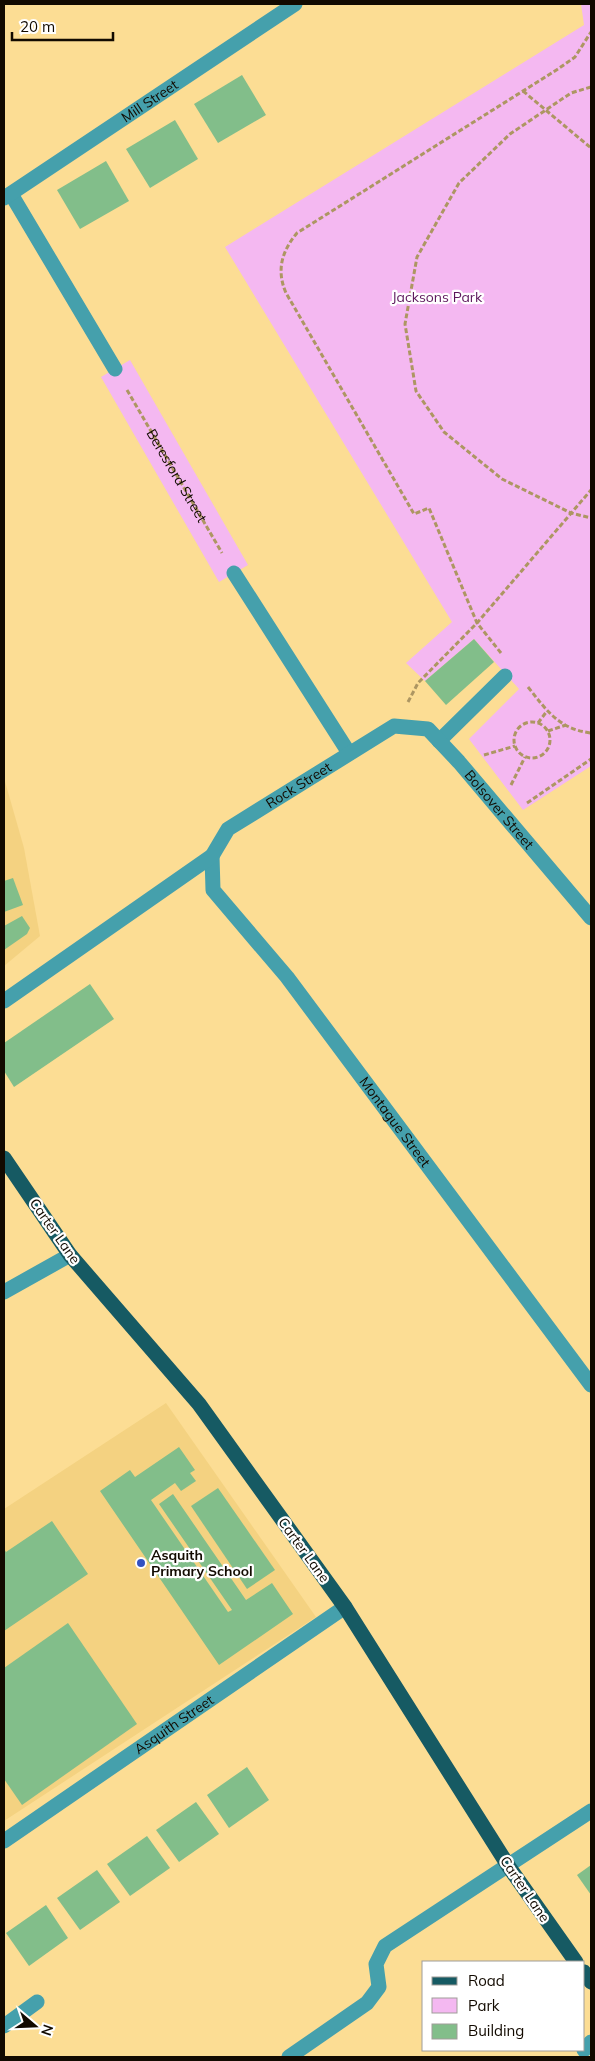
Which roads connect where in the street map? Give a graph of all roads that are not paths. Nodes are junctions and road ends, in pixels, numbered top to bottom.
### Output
1 (295, 4) edge
2 (7, 196) edge
3 (115, 369) road end
4 (234, 573) road end
5 (505, 676) dead end
6 (394, 726) joint
7 (439, 741) junction
8 (349, 753) junction
9 (212, 856) junction
10 (591, 918) edge
11 (4, 1001) edge
12 (4, 1158) edge
13 (70, 1255) junction
14 (4, 1292) edge
15 (591, 1385) edge
16 (345, 1607) junction
17 (591, 1811) edge
18 (4, 1841) edge
19 (509, 1867) junction
20 (575, 1961) edge
21 (37, 2002) dead end
22 (4, 2026) edge
23 (289, 2057) edge

1 - 2 street, Mill Street
2 - 3 street
4 - 8 street
5 - 7 street
6 - 7 street, Bolsover Street
6 - 8 street, Rock Street
7 - 10 street, Bolsover Street
8 - 9 street, Rock Street
9 - 11 street
9 - 15 street, Montague Street
12 - 13 main road, Carter Lane
13 - 14 street
13 - 16 main road, Carter Lane
16 - 18 street, Asquith Street
16 - 19 main road, Carter Lane
17 - 19 street
19 - 20 main road, Carter Lane
19 - 23 street
21 - 22 street

